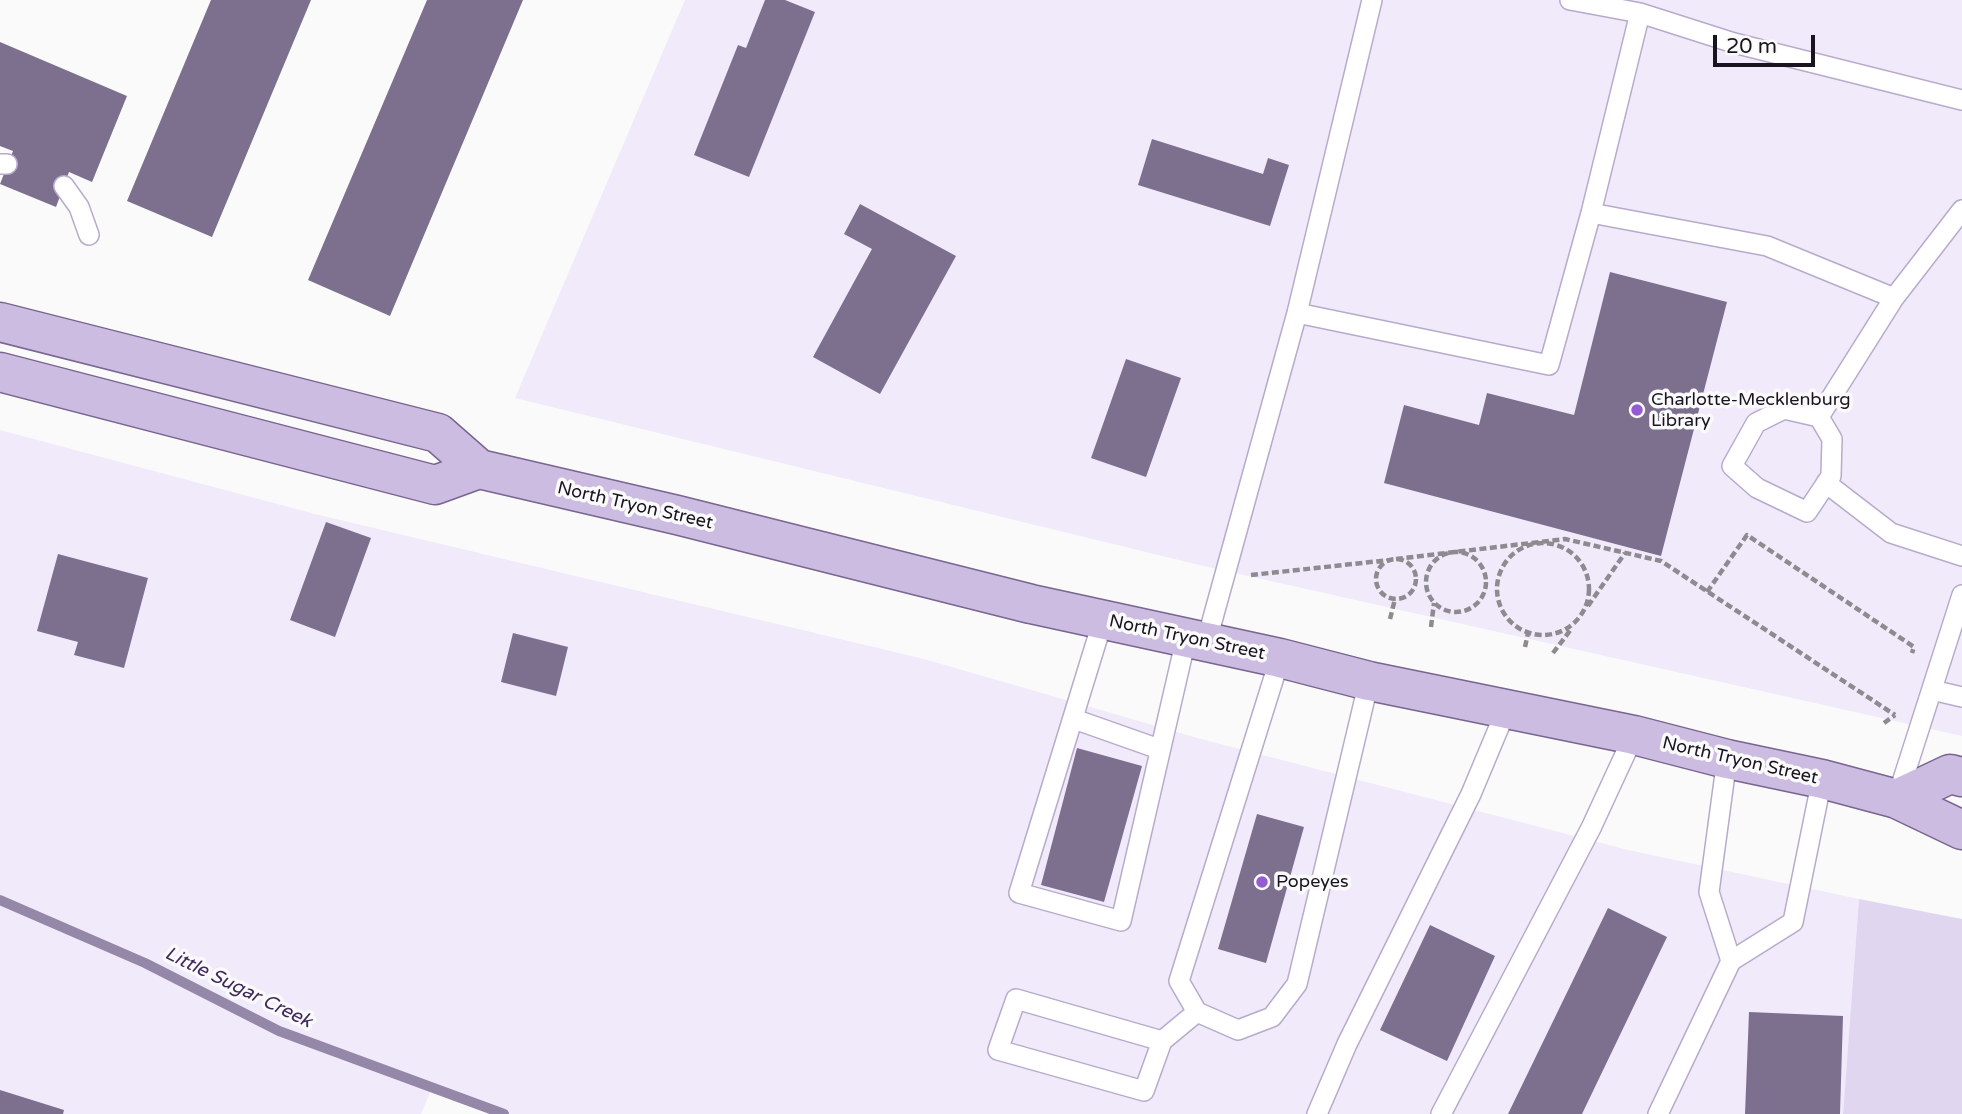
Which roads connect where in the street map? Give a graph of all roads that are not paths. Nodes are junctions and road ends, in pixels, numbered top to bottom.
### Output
1 (1372, 0) edge
2 (1570, 0) edge
3 (1640, 13) junction
4 (1962, 100) edge
5 (64, 186) dead end
6 (1962, 210) edge
7 (1591, 213) junction
8 (89, 236) dead end
9 (1894, 298) junction
10 (1297, 313) junction
11 (0, 322) edge
12 (0, 372) edge
13 (1819, 417) junction
14 (478, 469) junction
15 (1826, 483) junction
16 (1962, 556) edge
17 (1962, 595) edge
18 (1103, 620) junction
19 (1196, 641) junction
20 (1280, 658) junction
21 (1369, 681) junction
22 (1932, 690) junction
23 (1962, 697) edge
24 (1507, 708) junction
25 (1074, 719) junction
26 (1634, 735) junction
27 (1159, 749) junction
28 (1727, 759) junction
29 (1962, 776) edge
30 (1822, 779) junction
31 (1897, 799) junction
32 (1962, 830) edge
33 (1731, 961) junction
34 (1197, 1012) junction
35 (1162, 1041) junction
36 (1317, 1114) edge
37 (1441, 1114) edge
38 (1658, 1114) edge

1 - 10 lane
2 - 3 lane
3 - 4 lane
3 - 7 lane
5 - 8 lane
6 - 9 lane
7 - 9 lane
7 - 10 lane
9 - 13 lane
10 - 19 lane
11 - 14 main road, North Tryon Street
12 - 14 main road
13 - 15 lane
13 - 15 lane
14 - 18 main road, North Tryon Street
15 - 16 lane
17 - 22 lane
18 - 19 main road, North Tryon Street
18 - 25 lane
19 - 20 main road, North Tryon Street
19 - 27 lane
20 - 21 main road, North Tryon Street
20 - 34 lane
21 - 24 main road, North Tryon Street
21 - 34 lane
22 - 23 lane
22 - 31 lane
24 - 26 main road, North Tryon Street
24 - 36 lane
25 - 27 lane
25 - 27 lane
26 - 28 main road, North Tryon Street
26 - 37 lane
28 - 30 main road, North Tryon Street
28 - 33 lane
29 - 31 main road
30 - 31 main road, North Tryon Street
30 - 33 lane
31 - 32 main road, North Tryon Street
33 - 38 lane
34 - 35 lane
35 - 35 lane

